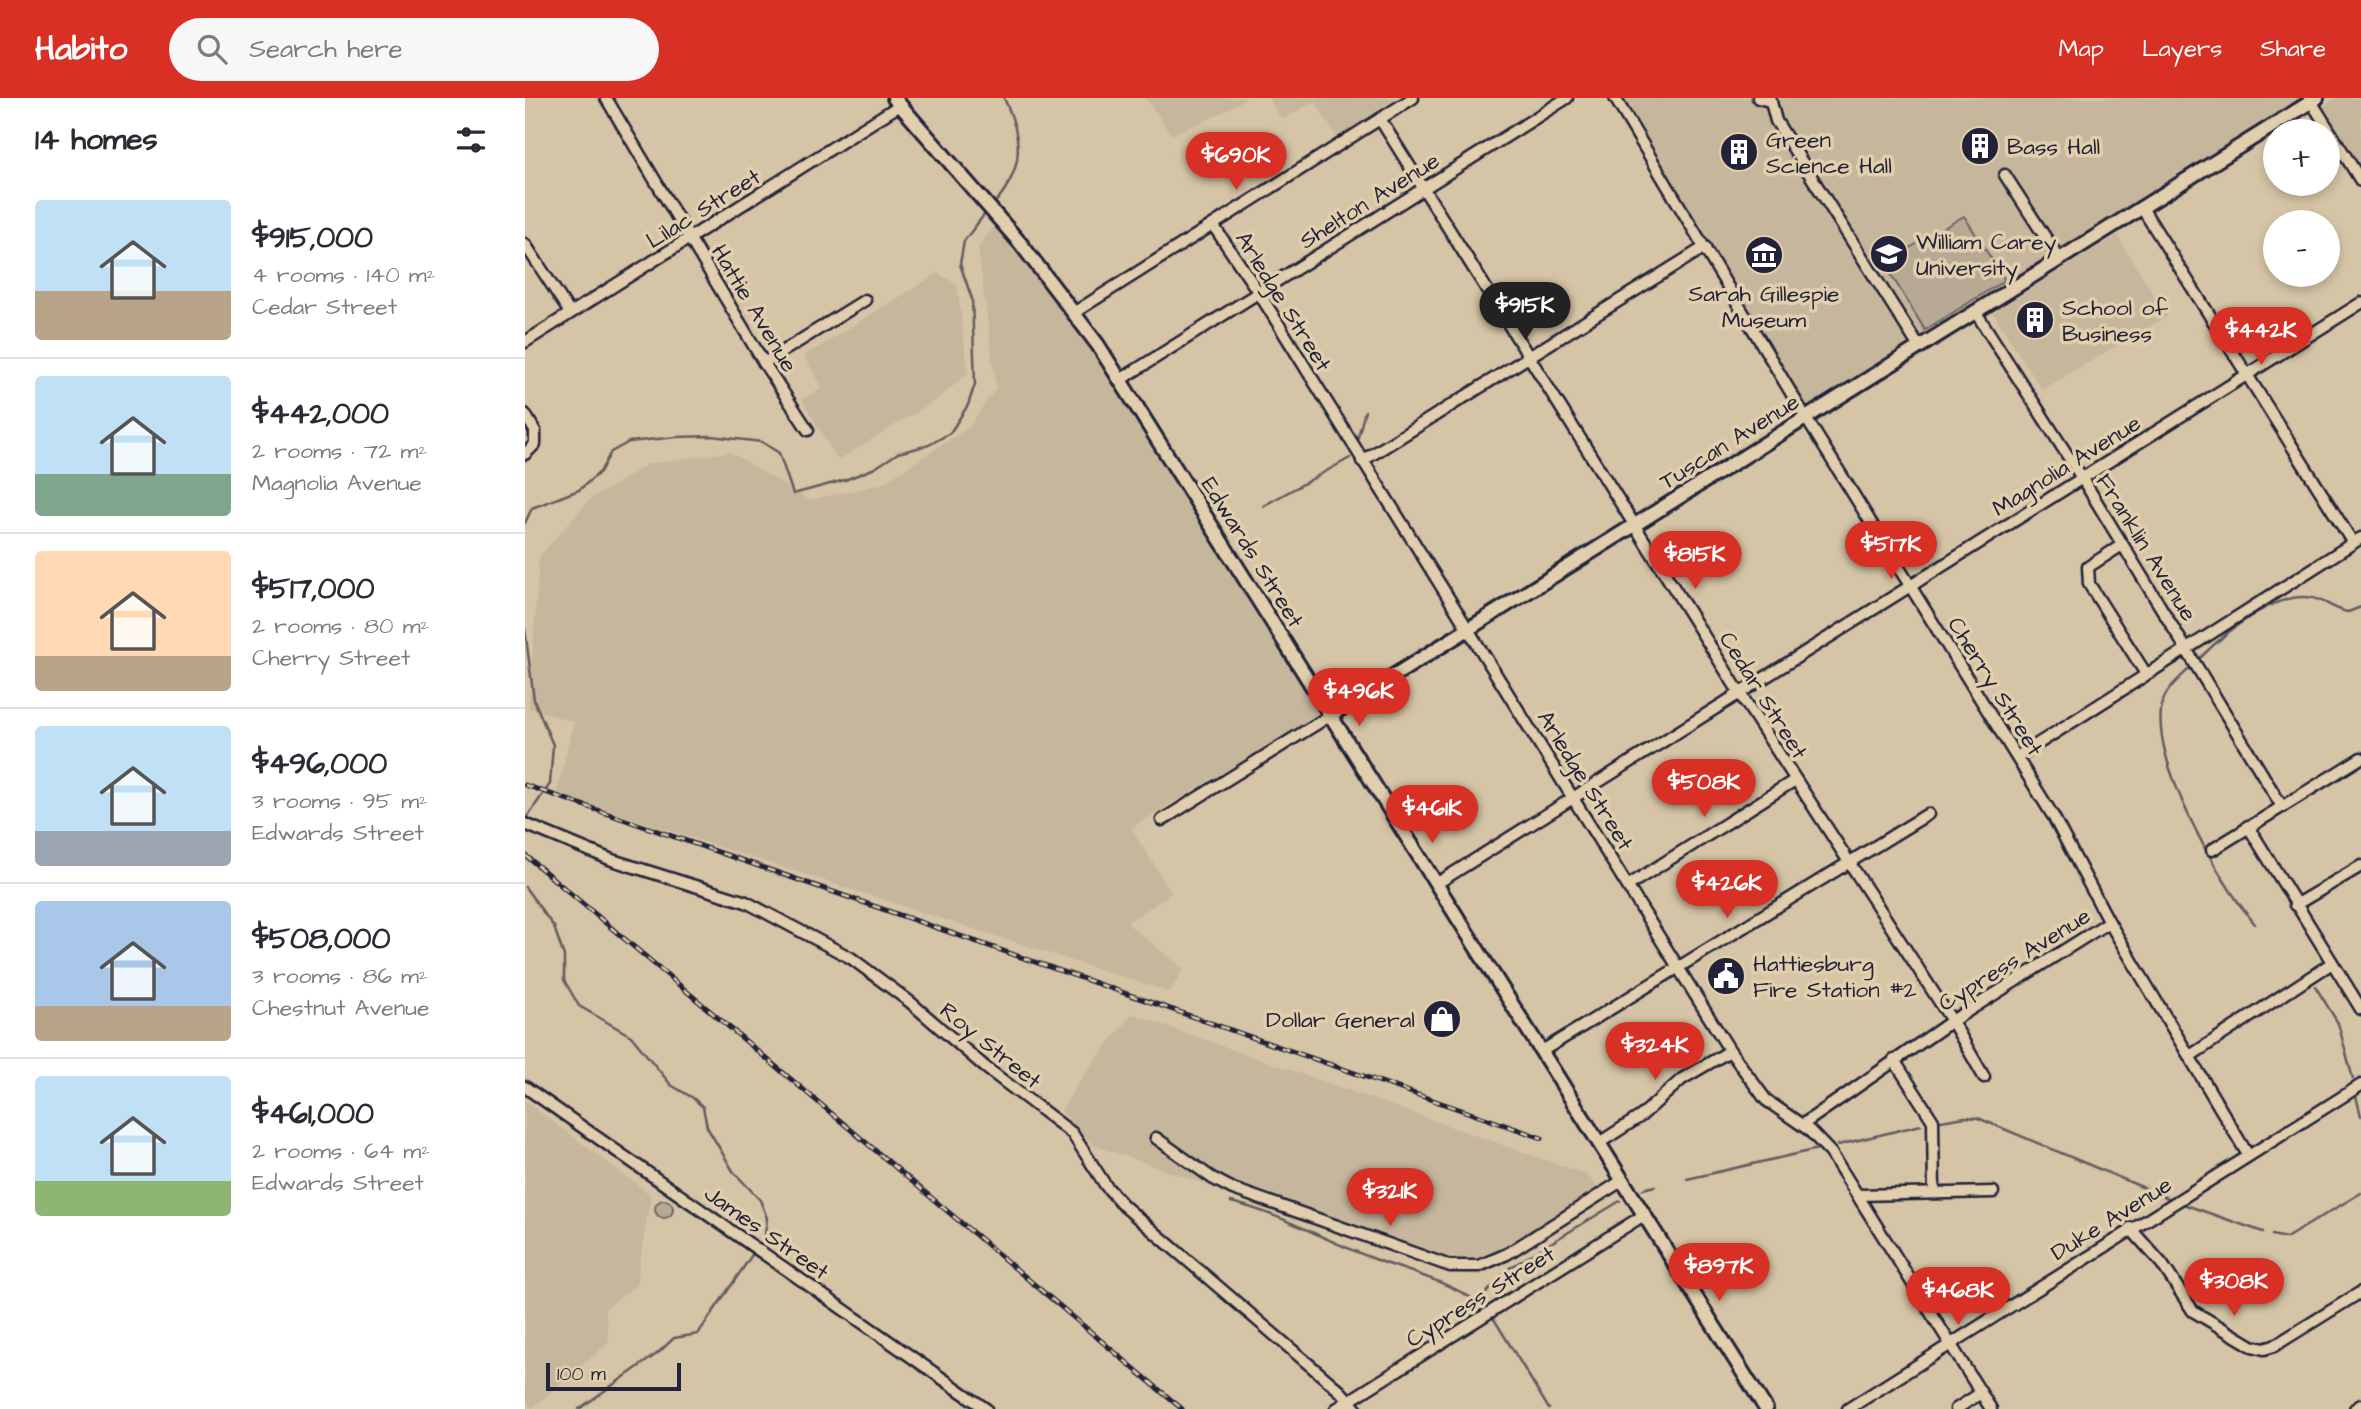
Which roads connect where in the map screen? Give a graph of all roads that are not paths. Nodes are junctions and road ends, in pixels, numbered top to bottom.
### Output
1 (606, 98) edge
2 (1413, 98) edge
3 (1567, 98) edge
4 (1615, 98) edge
5 (1758, 98) edge
6 (1770, 99) edge
7 (2312, 99) edge
8 (897, 102) edge
9 (1381, 119) junction
10 (2005, 176) dead end
11 (2361, 181) edge
12 (1423, 189) junction
13 (2142, 208) junction
14 (1213, 225) junction
15 (690, 238) junction
16 (525, 244) edge
17 (1705, 247) junction
18 (2060, 260) junction
19 (1259, 292) junction
20 (865, 300) dead end
21 (2361, 303) edge
22 (1975, 311) junction
23 (1075, 312) junction
24 (570, 313) junction
25 (525, 342) edge
26 (1919, 347) junction
27 (1530, 357) junction
28 (764, 363) junction
29 (2247, 373) junction
30 (1120, 380) junction
31 (525, 414) edge
32 (1806, 418) junction
33 (808, 430) dead end
34 (525, 454) edge
35 (1362, 461) junction
36 (2082, 478) junction
37 (1636, 524) junction
38 (2357, 540) edge
39 (2122, 545) junction
40 (1912, 586) junction
41 (1468, 629) junction
42 (2187, 648) junction
43 (2146, 674) junction
44 (1739, 692) junction
45 (1331, 715) junction
46 (2017, 757) junction
47 (2361, 758) edge
48 (1795, 780) junction
49 (1574, 796) junction
50 (2281, 805) junction
51 (1928, 814) dead end
52 (1162, 820) dead end
53 (525, 824) edge
54 (2248, 826) junction
55 (2213, 850) dead end
56 (1850, 864) junction
57 (2361, 866) edge
58 (1436, 884) junction
59 (1629, 885) junction
60 (2295, 905) junction
61 (2109, 922) junction
62 (2332, 963) junction
63 (1680, 967) junction
64 (2361, 1009) edge
65 (1952, 1021) junction
66 (1542, 1051) junction
67 (1730, 1051) junction
68 (2190, 1056) junction
69 (1894, 1060) junction
70 (1984, 1077) dead end
71 (2361, 1084) edge
72 (525, 1087) edge
73 (1802, 1125) junction
74 (1156, 1138) dead end
75 (1599, 1143) junction
76 (2249, 1155) junction
77 (1623, 1180) junction
78 (1934, 1192) junction
79 (1993, 1192) dead end
80 (1858, 1195) junction
81 (1644, 1215) junction
82 (2130, 1228) junction
83 (2361, 1292) edge
84 (1951, 1344) junction
85 (1981, 1393) junction
86 (1353, 1404) edge
87 (2361, 1405) edge
88 (986, 1409) edge
89 (1336, 1409) edge
90 (1766, 1409) edge
91 (1848, 1409) edge
92 (1957, 1409) edge
93 (1991, 1409) edge
94 (2355, 1409) edge

1 - 15 street, Hattie Avenue
2 - 9 street
3 - 12 street, Shelton Avenue
4 - 17 street, Cherry Street
5 - 6 street
6 - 26 street
7 - 11 street
7 - 13 main road, Tuscan Avenue
8 - 15 street, Lilac Street
8 - 23 main road, Edwards Street
9 - 12 street, Cedar Street
9 - 14 street
10 - 18 street
12 - 19 street, Shelton Avenue
12 - 27 street, Cedar Street
13 - 18 main road, Tuscan Avenue
13 - 29 street
14 - 19 street, Arledge Street
14 - 23 street
15 - 24 street, Lilac Street
15 - 28 street, Hattie Avenue
16 - 24 street
17 - 27 street
17 - 32 street, Cherry Street
18 - 22 main road, Tuscan Avenue
19 - 30 street, Shelton Avenue
19 - 35 street, Arledge Street
20 - 28 street
21 - 29 street, Magnolia Avenue
22 - 26 main road, Tuscan Avenue
22 - 36 street, Franklin Avenue
23 - 30 main road, Edwards Street
24 - 25 street, Lilac Street
26 - 32 main road, Tuscan Avenue
27 - 35 street
27 - 37 street, Cedar Street
28 - 33 street, Hattie Avenue
29 - 36 street, Magnolia Avenue
29 - 38 street
30 - 45 main road, Edwards Street
31 - 34 street
32 - 37 main road, Tuscan Avenue
32 - 40 street, Cherry Street
35 - 41 street, Arledge Street
36 - 39 street, Franklin Avenue
36 - 40 street, Magnolia Avenue
37 - 41 main road, Tuscan Avenue
37 - 44 street, Cedar Street
38 - 42 street
39 - 42 street, Franklin Avenue
39 - 43 street
40 - 44 street, Magnolia Avenue
40 - 46 street, Cherry Street
41 - 45 main road, Tuscan Avenue
41 - 49 street, Arledge Street
42 - 43 street
42 - 50 street, Franklin Avenue
43 - 46 street
44 - 48 street, Cedar Street
44 - 49 street, Magnolia Avenue
45 - 52 street, Tuscan Avenue
45 - 58 main road, Edwards Street
46 - 61 street, Cherry Street
47 - 50 street
48 - 56 street, Cedar Street
48 - 59 street
49 - 58 street, Magnolia Avenue
49 - 59 street, Arledge Street
50 - 54 street
51 - 56 street
53 - 86 street, Roy Street
54 - 55 street
54 - 60 street
56 - 63 street
56 - 65 street, Cedar Street
57 - 60 street
58 - 66 main road, Edwards Street
59 - 63 street, Arledge Street
60 - 62 street
61 - 65 street, Cypress Avenue
61 - 68 street, Cherry Street
62 - 64 street
62 - 68 street
63 - 66 street
63 - 67 street, Arledge Street
65 - 69 street, Cypress Avenue
65 - 70 street, Cedar Street
66 - 75 main road, Edwards Street
67 - 73 street, Arledge Street
67 - 75 street
68 - 76 street, Cherry Street
69 - 73 street, Cypress Avenue
69 - 78 street
71 - 76 street, Duke Avenue
72 - 88 street, James Street
73 - 80 street, Arledge Street
74 - 77 street
75 - 77 main road, Edwards Street
76 - 82 street, Duke Avenue
77 - 81 main road, Edwards Street
78 - 79 street
78 - 80 street
80 - 84 street, Arledge Street
81 - 86 street, Cypress Street
81 - 90 main road, Edwards Street
82 - 83 street
82 - 84 street, Duke Avenue
84 - 85 street, Arledge Street
84 - 91 street, Duke Avenue
85 - 92 street
85 - 93 street, Arledge Street
86 - 89 street, Cypress Street
87 - 94 street

